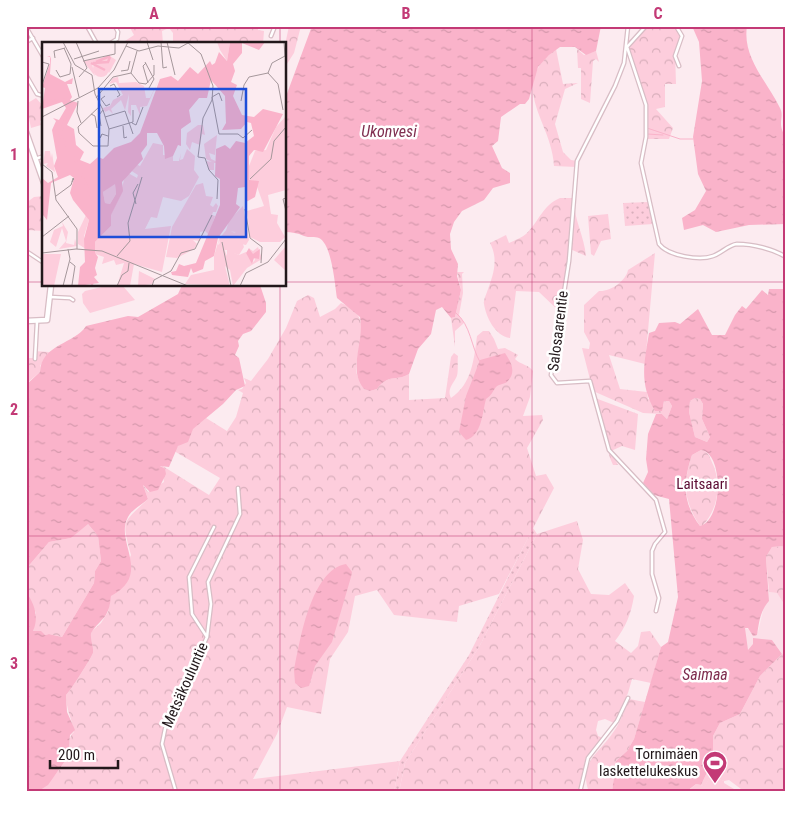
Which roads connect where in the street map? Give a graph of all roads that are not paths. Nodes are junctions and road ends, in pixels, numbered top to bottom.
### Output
1 (87, 26) edge
2 (115, 26) edge
3 (275, 26) edge
4 (628, 26) edge
5 (646, 26) edge
6 (676, 26) edge
7 (26, 27) edge
8 (271, 36) dead end
9 (33, 38) junction
10 (26, 42) edge
11 (96, 42) edge
12 (112, 42) edge
13 (627, 47) junction
14 (42, 54) edge
15 (679, 66) dead end
16 (26, 75) edge
17 (42, 95) edge
18 (26, 132) edge
19 (42, 157) edge
20 (35, 159) junction
21 (42, 178) edge
22 (26, 251) edge
23 (786, 257) edge
24 (42, 262) edge
25 (51, 286) edge
26 (50, 297) junction
27 (73, 300) dead end
28 (26, 321) edge
29 (37, 322) junction
30 (35, 359) dead end
31 (238, 488) dead end
32 (214, 527) dead end
33 (656, 611) dead end
34 (207, 636) junction
35 (628, 698) dead end
36 (176, 792) edge
37 (580, 792) edge

1 - 11 street
2 - 12 street
3 - 8 street
4 - 13 street, Salosaarentie
5 - 13 street
6 - 15 street
7 - 9 street
9 - 10 street
9 - 14 street
13 - 23 street
13 - 33 street, Salosaarentie
16 - 17 street
18 - 20 street
19 - 20 street
20 - 21 street
22 - 24 street
25 - 26 street
26 - 27 street
26 - 29 street
28 - 29 street
29 - 30 street
31 - 34 street, Metsäkouluntie
32 - 34 street, Metsäkouluntie
34 - 36 street, Metsäkouluntie
35 - 37 street

